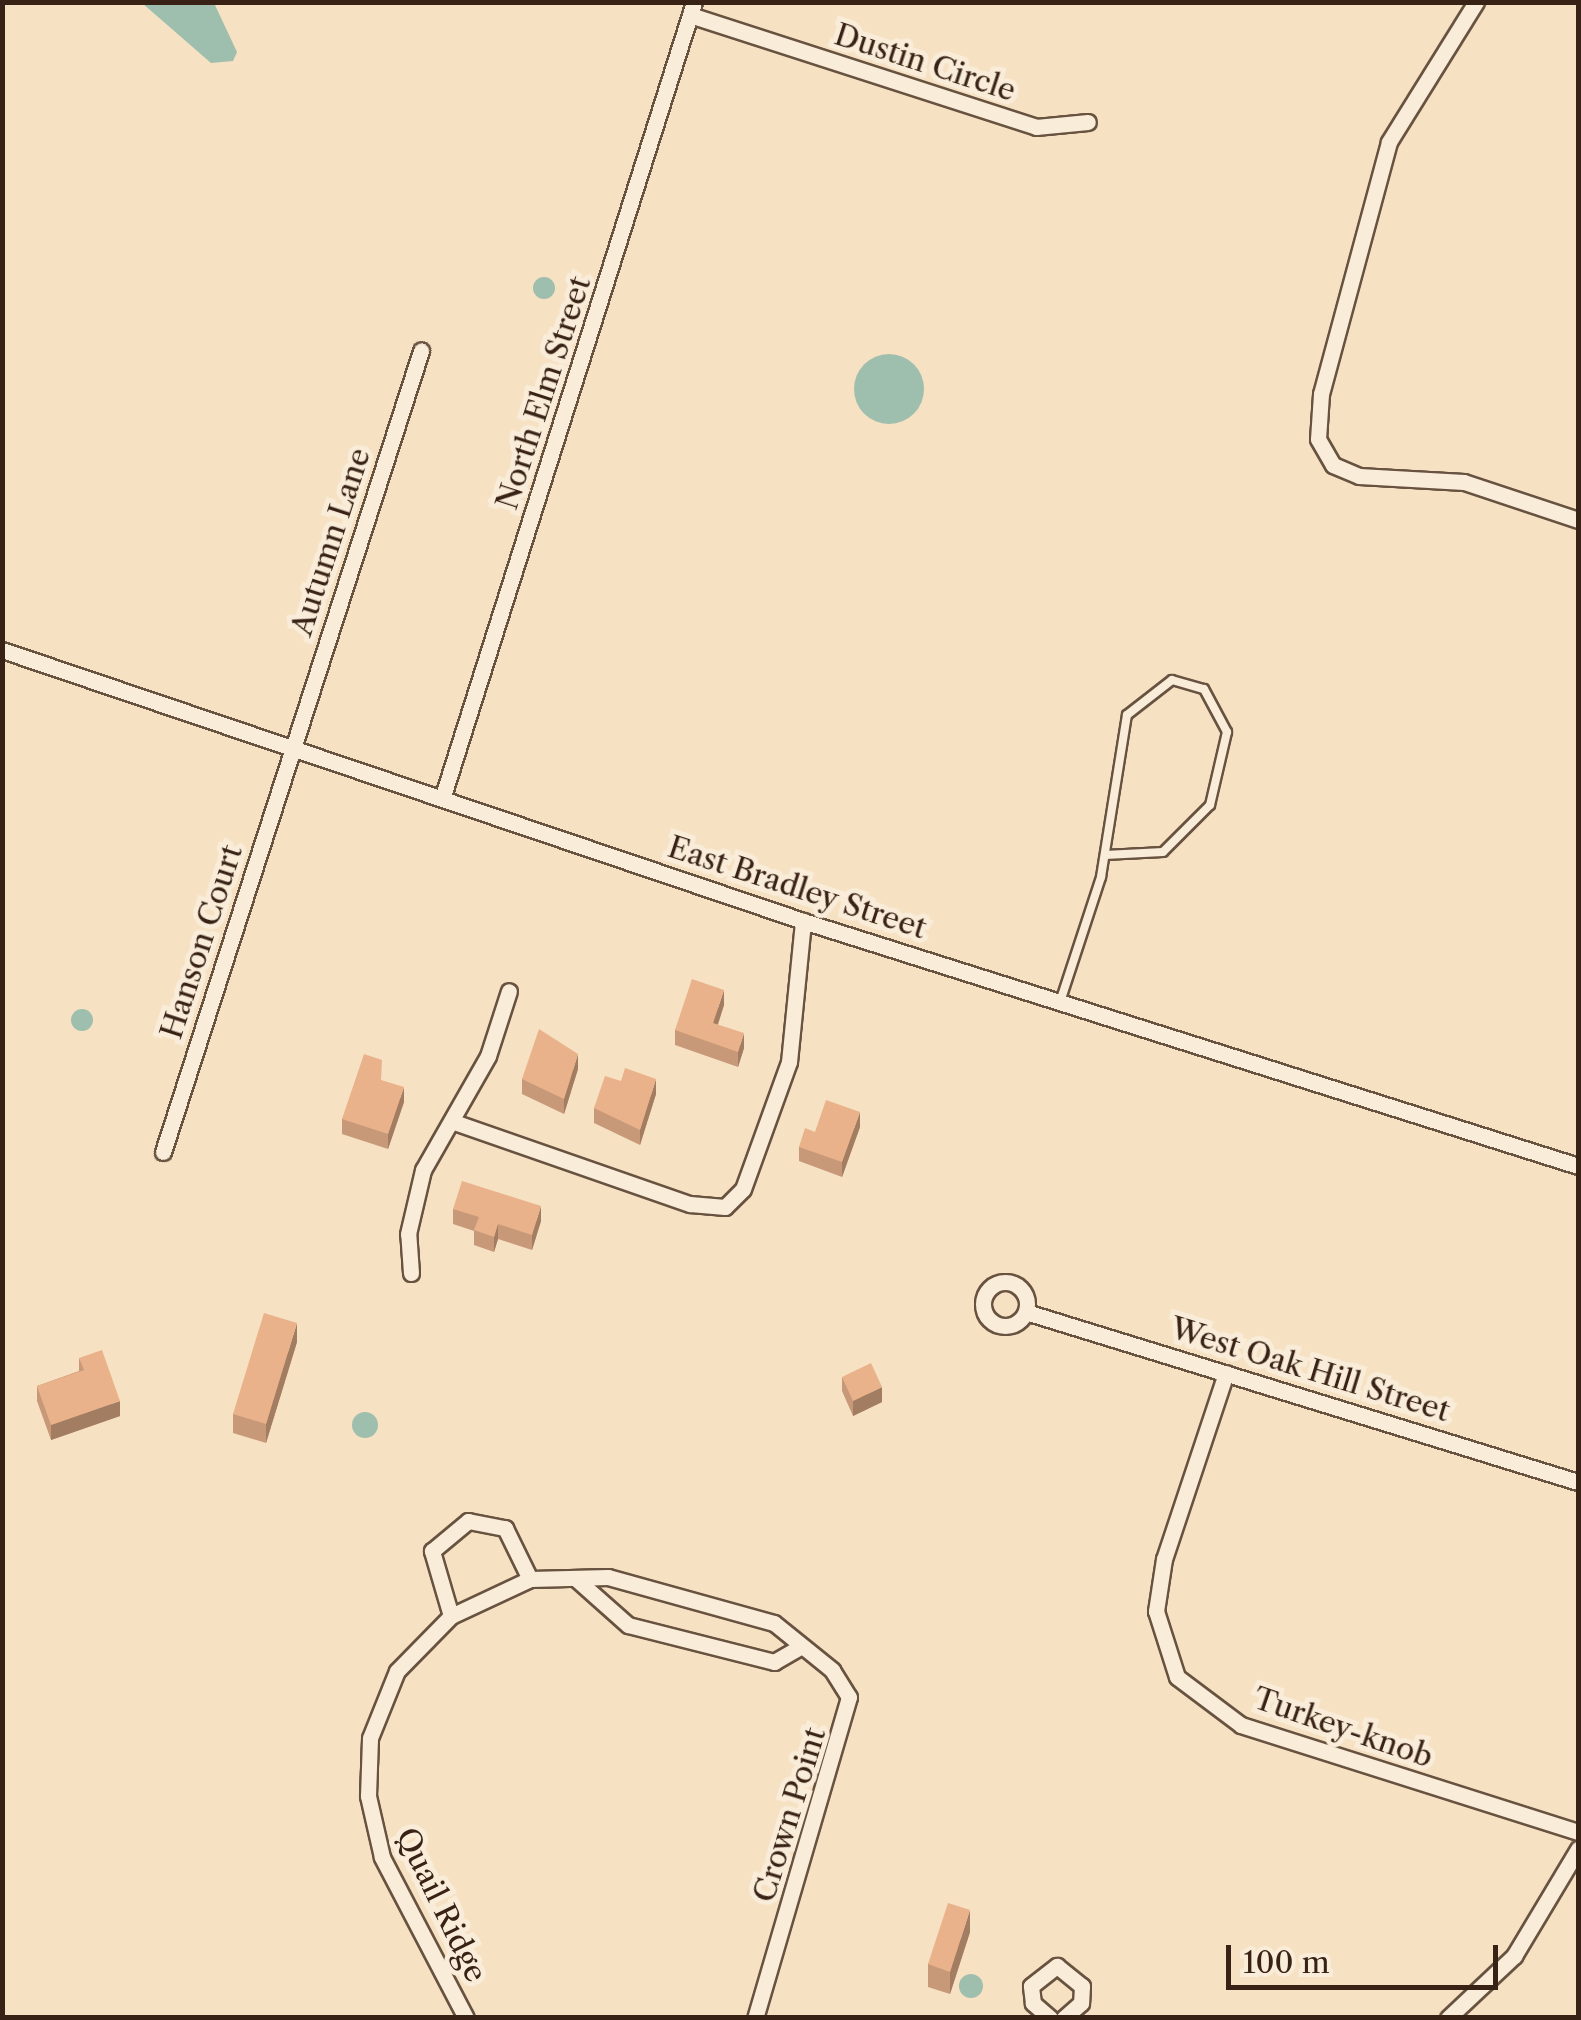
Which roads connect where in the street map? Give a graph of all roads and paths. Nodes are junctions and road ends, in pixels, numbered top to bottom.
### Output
1 (1476, 2) edge
2 (692, 8) edge
3 (1088, 122) dead end
4 (421, 351) dead end
5 (1578, 520) edge
6 (2, 650) edge
7 (294, 750) junction
8 (442, 799) junction
9 (1105, 855) junction
10 (803, 921) junction
11 (509, 991) dead end
12 (1060, 1002) junction
13 (454, 1122) junction
14 (163, 1152) dead end
15 (1578, 1166) edge
16 (411, 1273) dead end
17 (1026, 1312) dead end
18 (1226, 1373) junction
19 (1578, 1482) edge
20 (575, 1578) junction
21 (530, 1579) junction
22 (451, 1616) junction
23 (798, 1648) junction
24 (1578, 1832) edge
25 (1578, 1848) edge
26 (466, 2018) edge
27 (755, 2018) edge
28 (1050, 2018) edge
29 (1064, 2018) edge
30 (1448, 2018) edge

1 - 5 street
2 - 3 street, Dustin Circle
2 - 8 street, North Elm Street
4 - 7 street, Autumn Lane
6 - 7 street, East Bradley Street
7 - 8 street, East Bradley Street
7 - 14 street, Hanson Court
8 - 10 street, East Bradley Street
9 - 9 lane
9 - 12 lane
10 - 12 street, East Bradley Street
10 - 13 street
11 - 13 street
12 - 15 street, East Bradley Street
13 - 16 street
17 - 18 street, West Oak Hill Street
18 - 19 street, West Oak Hill Street
18 - 24 street, Turkey-knob
20 - 21 street, Quail Ridge
20 - 23 street, Quail Ridge
20 - 23 street
21 - 22 street, Quail Ridge
21 - 22 street
22 - 26 street, Quail Ridge
23 - 27 street, Crown Point
25 - 30 street
28 - 29 street

